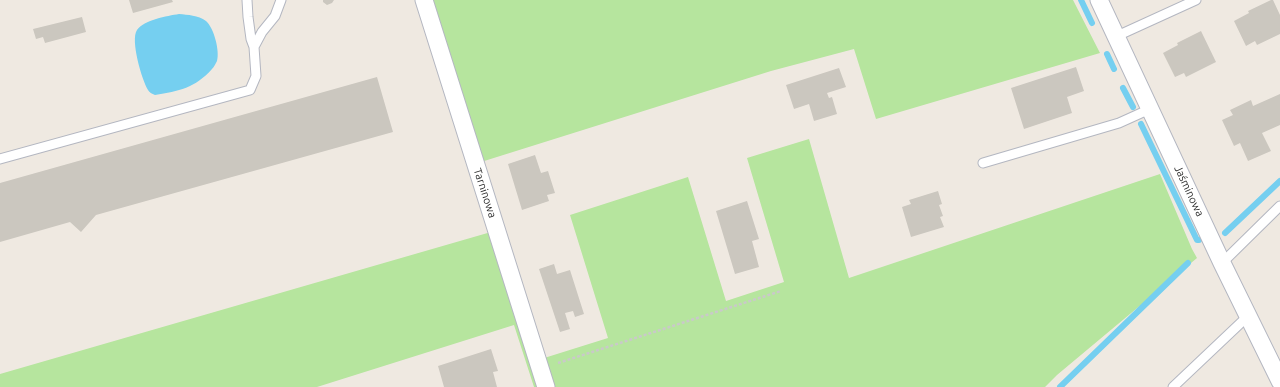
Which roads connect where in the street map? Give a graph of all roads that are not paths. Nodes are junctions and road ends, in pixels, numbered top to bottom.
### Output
1 (247, 0) edge
2 (281, 0) edge
3 (424, 0) edge
4 (1099, 0) edge
5 (1196, 0) edge
6 (1117, 36) junction
7 (254, 47) junction
8 (1150, 108) junction
9 (0, 159) edge
10 (983, 163) dead end
11 (1280, 206) edge
12 (1222, 263) junction
13 (1248, 316) junction
14 (1280, 381) edge
15 (546, 387) edge
16 (1173, 387) edge

1 - 7 lane
2 - 7 lane
3 - 15 street, Tarninowa
4 - 6 street, Jaśminowa
5 - 6 lane
6 - 8 street, Jaśminowa
7 - 9 lane
8 - 10 lane
8 - 12 street, Jaśminowa
11 - 12 lane
12 - 13 street, Jaśminowa
13 - 14 street, Jaśminowa
13 - 16 lane

